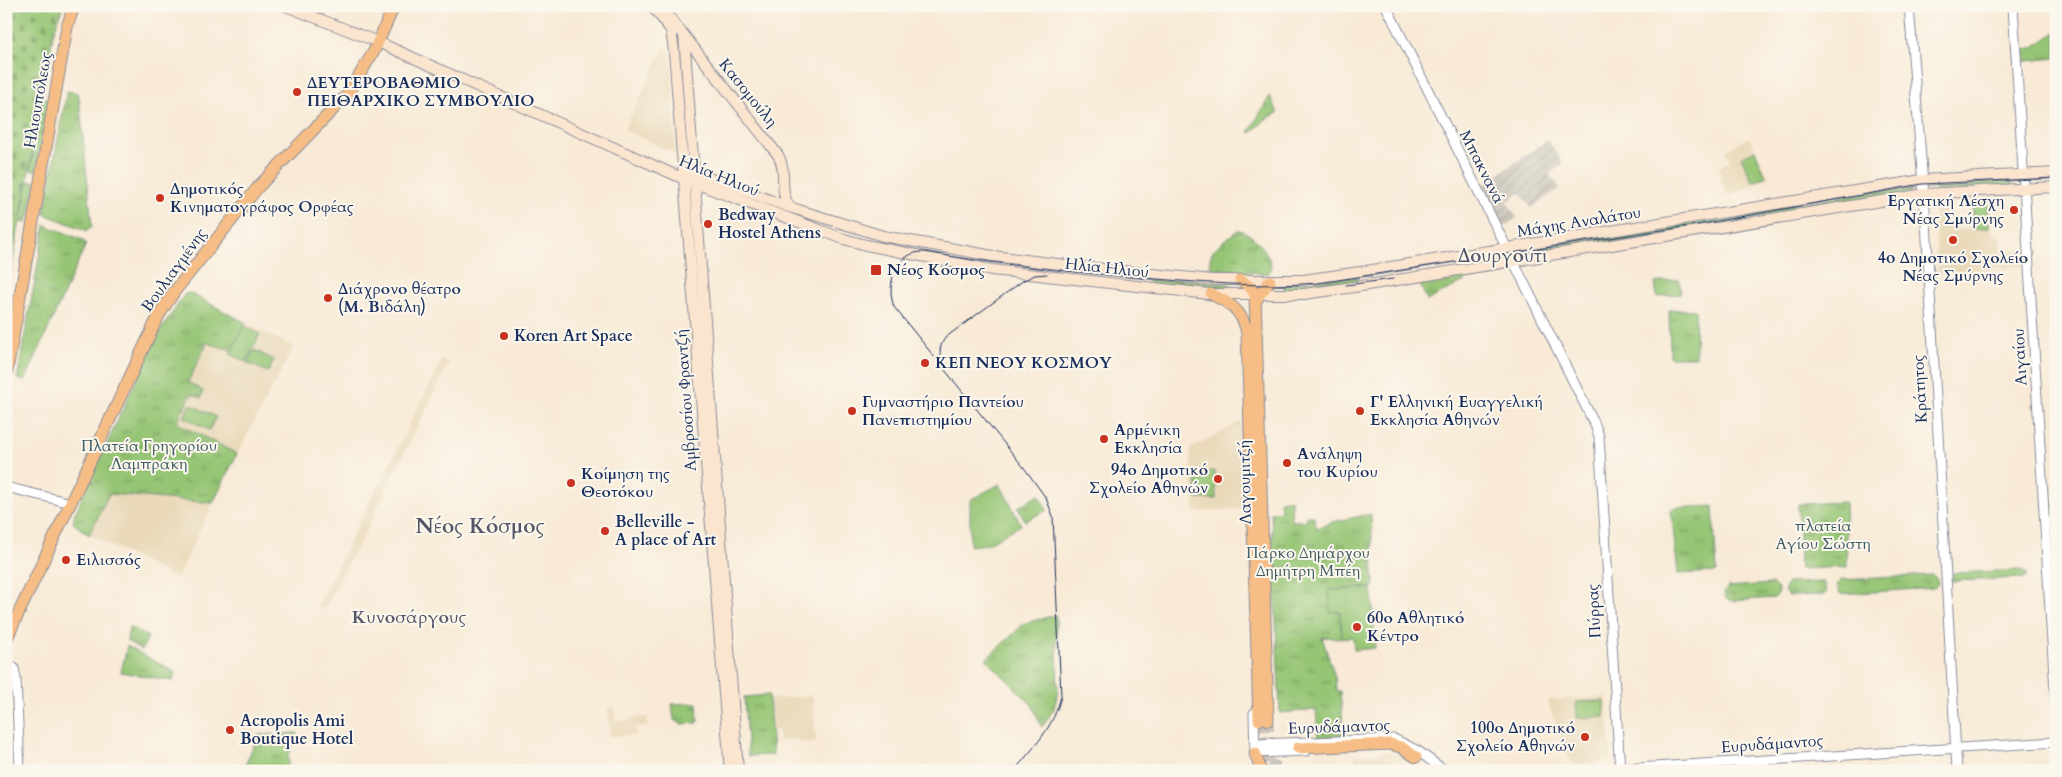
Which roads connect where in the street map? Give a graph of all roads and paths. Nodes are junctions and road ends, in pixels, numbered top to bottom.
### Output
1 (74, 6) edge
2 (286, 6) edge
3 (394, 6) edge
4 (652, 6) edge
5 (661, 6) edge
6 (1386, 6) edge
7 (1908, 6) edge
8 (2013, 6) edge
9 (684, 35) junction
10 (378, 42) junction
11 (2056, 173) edge
12 (684, 174) junction
13 (2024, 175) junction
14 (694, 178) junction
15 (1922, 180) junction
16 (2056, 187) edge
17 (2025, 188) junction
18 (1924, 194) junction
19 (789, 208) junction
20 (1506, 248) junction
21 (1512, 260) junction
22 (1240, 280) junction
23 (1270, 281) junction
24 (1211, 294) junction
25 (1257, 298) junction
26 (6, 376) edge
27 (1600, 449) joint
28 (6, 487) edge
29 (1252, 495) junction
30 (70, 503) junction
31 (6, 640) edge
32 (6, 662) edge
33 (2056, 707) edge
34 (2056, 742) edge
35 (1255, 748) junction
36 (1298, 748) dead end
37 (1956, 748) junction
38 (1416, 757) junction
39 (1620, 770) edge
40 (20, 771) edge
41 (730, 771) edge
42 (738, 771) edge
43 (1256, 771) edge
44 (1261, 771) edge
45 (1438, 771) edge
46 (1445, 771) edge
47 (1590, 771) edge
48 (1957, 771) edge

1 - 26 main road, Ηλιουπόλεως
2 - 10 main road, Ηλία Ηλιού
3 - 10 main road, Βουλιαγμένης
4 - 12 main road, Αμβροσίου Φραντζή
5 - 9 main road, Κασομούλη
6 - 20 street, Μπακνανά
7 - 15 street, Κράτητος
8 - 13 street, Αιγαίου
9 - 14 main road, Αμβροσίου Φραντζή
9 - 19 main road, Κασομούλη
10 - 12 main road, Ηλία Ηλιού
10 - 30 main road, Βουλιαγμένης
11 - 13 main road, Μάχης Αναλάτου
12 - 14 main road, Ηλία Ηλιού
12 - 41 main road, Αμβροσίου Φραντζή
13 - 15 main road, Μάχης Αναλάτου
13 - 17 street, Αιγαίου
14 - 19 main road, Ηλία Ηλιού
14 - 24 main road, Ηλία Ηλιού
14 - 42 main road, Αμβροσίου Φραντζή
15 - 18 street, Κράτητος
15 - 20 main road, Μάχης Αναλάτου
16 - 17 main road, Μάχης Αναλάτου
17 - 18 main road, Μάχης Αναλάτου
17 - 33 street, Αιγαίου
18 - 21 main road, Μάχης Αναλάτου
18 - 37 street, Κράτητος
19 - 22 main road, Ηλία Ηλιού
20 - 21 street, Μπακνανά
20 - 23 main road, Μάχης Αναλάτου
21 - 25 main road, Μάχης Αναλάτου
21 - 27 street, Μπακνανά
22 - 23 main road, Μάχης Αναλάτου
22 - 25 main road
23 - 25 main road
24 - 25 main road, Ηλία Ηλιού
24 - 29 main road, Λαγουμιτζή
25 - 29 main road, Λαγουμιτζή
27 - 39 street, Πύρρας
28 - 30 street
29 - 35 street, Λαγουμιτζή
30 - 31 main road, Βουλιαγμένης
32 - 40 street
34 - 37 street, Ευρυδάμαντος
35 - 38 street, Ευρυδάμαντος
35 - 43 street, Λαγουμιτζή
35 - 44 main road
35 - 46 street, Ευρυδάμαντος
36 - 38 main road
37 - 39 street, Ευρυδάμαντος
37 - 48 street, Κράτητος
38 - 45 street, Ευρυδάμαντος
39 - 47 street, Ευρυδάμαντος

